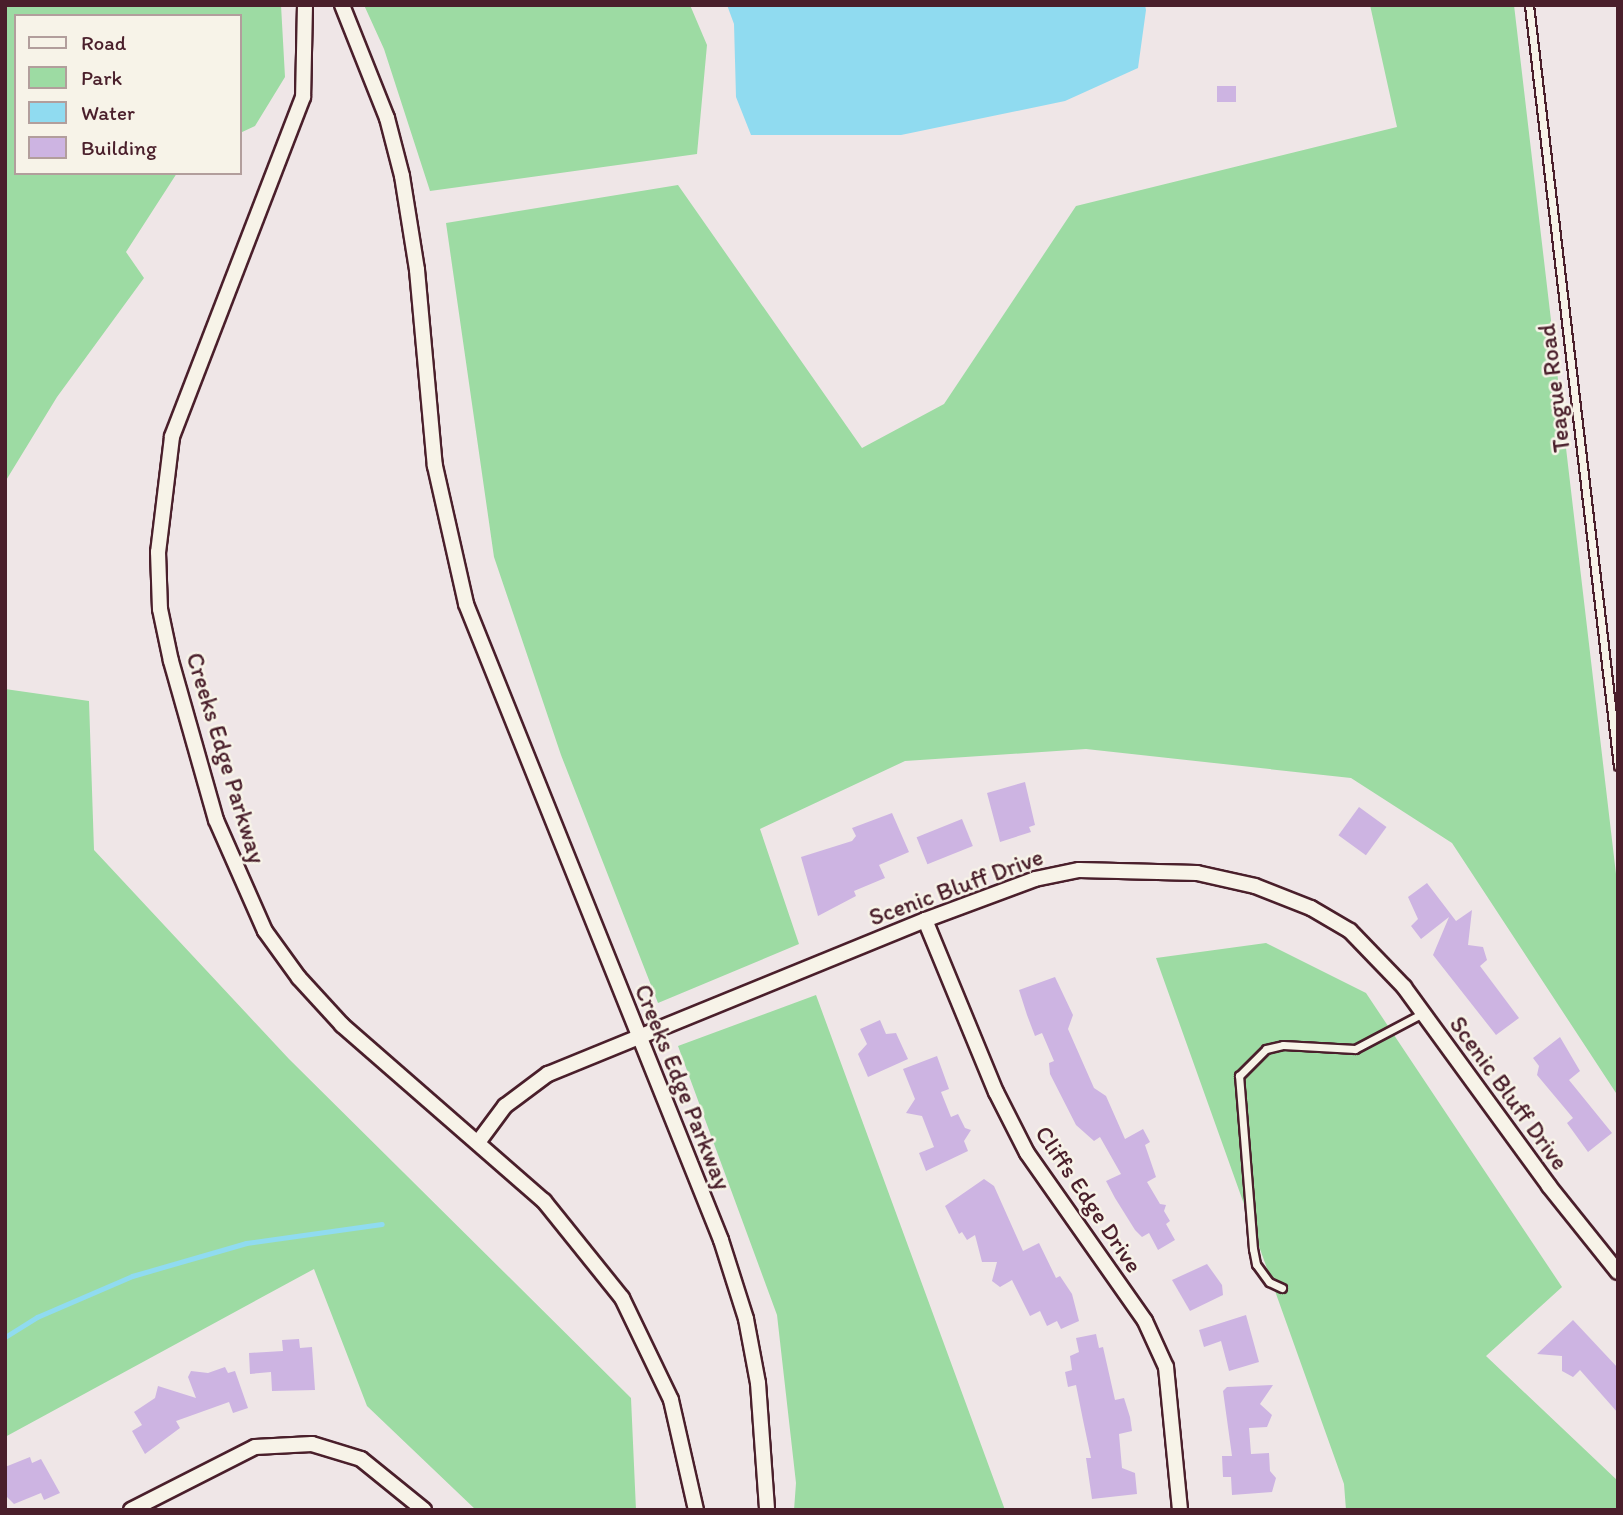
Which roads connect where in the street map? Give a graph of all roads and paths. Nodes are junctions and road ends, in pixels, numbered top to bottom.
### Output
1 (304, 5) edge
2 (342, 5) edge
3 (1529, 5) edge
4 (1618, 766) edge
5 (925, 920) junction
6 (1423, 1013) junction
7 (637, 1035) junction
8 (479, 1141) junction
9 (1618, 1272) edge
10 (1282, 1288) dead end
11 (131, 1510) edge
12 (424, 1510) edge
13 (696, 1510) edge
14 (767, 1510) edge
15 (1180, 1510) edge

1 - 8 street, Creeks Edge Parkway
2 - 7 street, Creeks Edge Parkway
3 - 4 lane, Teague Road
5 - 6 street, Scenic Bluff Drive
5 - 7 street, Scenic Bluff Drive
5 - 15 street, Cliffs Edge Drive
6 - 9 street, Scenic Bluff Drive
6 - 10 lane
7 - 8 street, Scenic Bluff Drive
7 - 14 street, Creeks Edge Parkway
8 - 13 street, Creeks Edge Parkway
11 - 12 street

